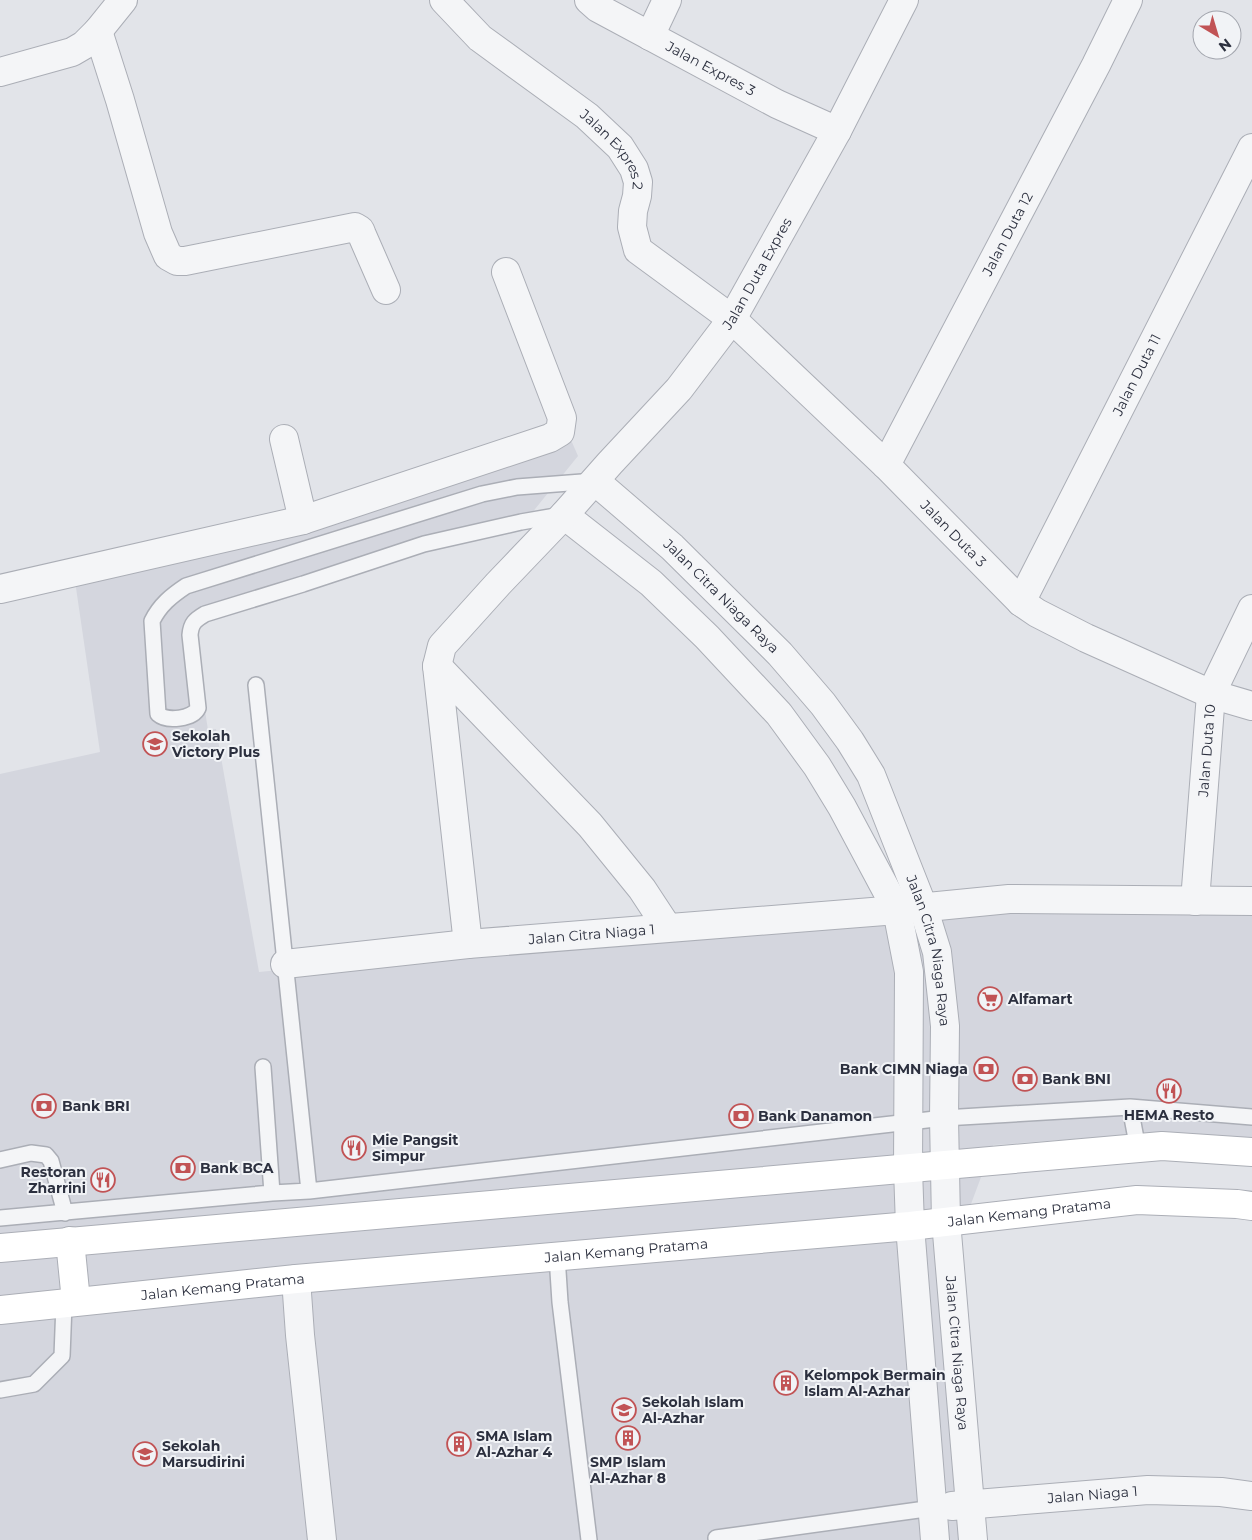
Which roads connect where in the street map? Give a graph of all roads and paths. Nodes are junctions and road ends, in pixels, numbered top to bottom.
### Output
1 (123, 0) edge
2 (444, 0) edge
3 (589, 0) edge
4 (667, 0) edge
5 (904, 0) edge
6 (1128, 0) edge
7 (98, 31) junction
8 (650, 36) junction
9 (0, 72) edge
10 (837, 131) junction
11 (1252, 148) edge
12 (506, 272) dead end
13 (386, 290) dead end
14 (732, 319) junction
15 (284, 439) dead end
16 (886, 465) junction
17 (595, 481) junction
18 (564, 515) junction
19 (303, 520) junction
20 (0, 589) edge
21 (1021, 602) junction
22 (1252, 609) edge
23 (437, 666) junction
24 (256, 685) dead end
25 (1211, 694) junction
26 (1252, 706) edge
27 (1195, 901) junction
28 (1252, 902) edge
29 (910, 908) junction
30 (667, 927) junction
31 (468, 944) junction
32 (285, 964) junction
33 (263, 1067) dead end
34 (1130, 1107) junction
35 (1252, 1117) edge
36 (944, 1118) junction
37 (909, 1122) junction
38 (1138, 1149) junction
39 (1252, 1152) edge
40 (0, 1160) edge
41 (945, 1166) junction
42 (908, 1169) junction
43 (309, 1191) junction
44 (272, 1193) junction
45 (1252, 1206) edge
46 (65, 1213) junction
47 (0, 1218) edge
48 (946, 1221) junction
49 (910, 1226) junction
50 (70, 1241) junction
51 (0, 1248) edge
52 (557, 1256) junction
53 (296, 1279) junction
54 (70, 1302) junction
55 (0, 1310) edge
56 (0, 1390) edge
57 (1252, 1496) edge
58 (971, 1503) junction
59 (933, 1508) junction
60 (716, 1538) dead end
61 (322, 1540) edge
62 (589, 1540) edge
63 (935, 1540) edge
64 (973, 1540) edge

1 - 7 street
2 - 14 street, Jalan Expres 2
3 - 8 street, Jalan Expres 3
4 - 8 street
5 - 10 street, Jalan Duta Expres
6 - 16 street, Jalan Duta 12
7 - 9 street
7 - 13 street
8 - 10 street, Jalan Expres 3
10 - 14 street, Jalan Duta Expres
11 - 21 street, Jalan Duta 11
12 - 19 street
14 - 16 street, Jalan Duta 3
14 - 17 street, Jalan Duta Expres
15 - 19 street
16 - 21 street, Jalan Duta 3
17 - 18 street, Jalan Duta Expres
17 - 18 lane
17 - 29 street, Jalan Citra Niaga Raya
18 - 23 street, Jalan Duta Expres
18 - 29 street, Jalan Citra Niaga Raya
19 - 20 street
21 - 25 street, Jalan Duta 3
22 - 25 street, Jalan Duta 10
23 - 30 street
23 - 31 street
24 - 32 lane
25 - 26 street, Jalan Duta 3
25 - 27 street, Jalan Duta 10
27 - 28 street, Jalan Citra Niaga 1
27 - 29 street, Jalan Citra Niaga 1
29 - 30 street, Jalan Citra Niaga 1
29 - 36 street, Jalan Citra Niaga Raya
29 - 37 street, Jalan Citra Niaga Raya
30 - 31 street, Jalan Citra Niaga 1
31 - 32 street, Jalan Citra Niaga 1
32 - 43 lane
33 - 44 lane
34 - 35 lane
34 - 36 lane
34 - 38 lane
36 - 37 lane
36 - 41 street, Jalan Citra Niaga Raya
37 - 42 street, Jalan Citra Niaga Raya
37 - 43 lane
38 - 39 street
38 - 41 street
40 - 46 lane
41 - 42 street
41 - 48 street, Jalan Citra Niaga Raya
42 - 49 street, Jalan Citra Niaga Raya
42 - 50 street
43 - 44 lane
44 - 46 lane
45 - 48 street, Jalan Kemang Pratama
46 - 47 lane
48 - 49 street, Jalan Kemang Pratama
48 - 58 street, Jalan Citra Niaga Raya
49 - 52 street, Jalan Kemang Pratama
49 - 59 street, Jalan Citra Niaga Raya
50 - 51 street
50 - 54 street
52 - 53 street, Jalan Kemang Pratama
52 - 62 lane
53 - 54 street, Jalan Kemang Pratama
53 - 61 street
54 - 55 street, Jalan Kemang Pratama
54 - 56 lane
57 - 58 street, Jalan Niaga 1
58 - 59 street, Jalan Niaga 1
58 - 64 street, Jalan Citra Niaga Raya
59 - 60 lane
59 - 63 street, Jalan Citra Niaga Raya

